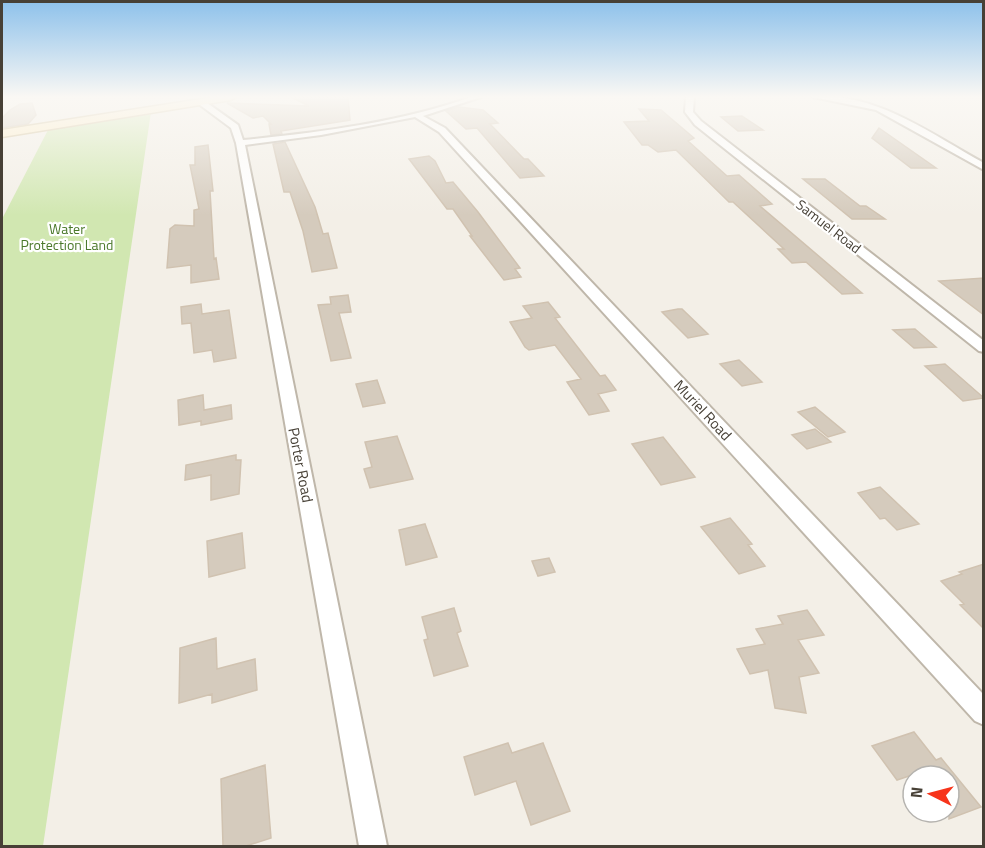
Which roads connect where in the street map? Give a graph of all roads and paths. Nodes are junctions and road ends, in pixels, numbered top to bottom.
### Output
1 (238, 137) edge
2 (299, 137) edge
3 (449, 137) edge
4 (716, 137) edge
5 (930, 137) edge
6 (240, 143) junction
7 (984, 167) edge
8 (984, 348) edge
9 (984, 713) edge
10 (373, 846) edge

1 - 6 street, Porter Road
2 - 6 street
3 - 9 street, Muriel Road
4 - 8 street, Samuel Road
5 - 7 street
6 - 10 street, Porter Road

